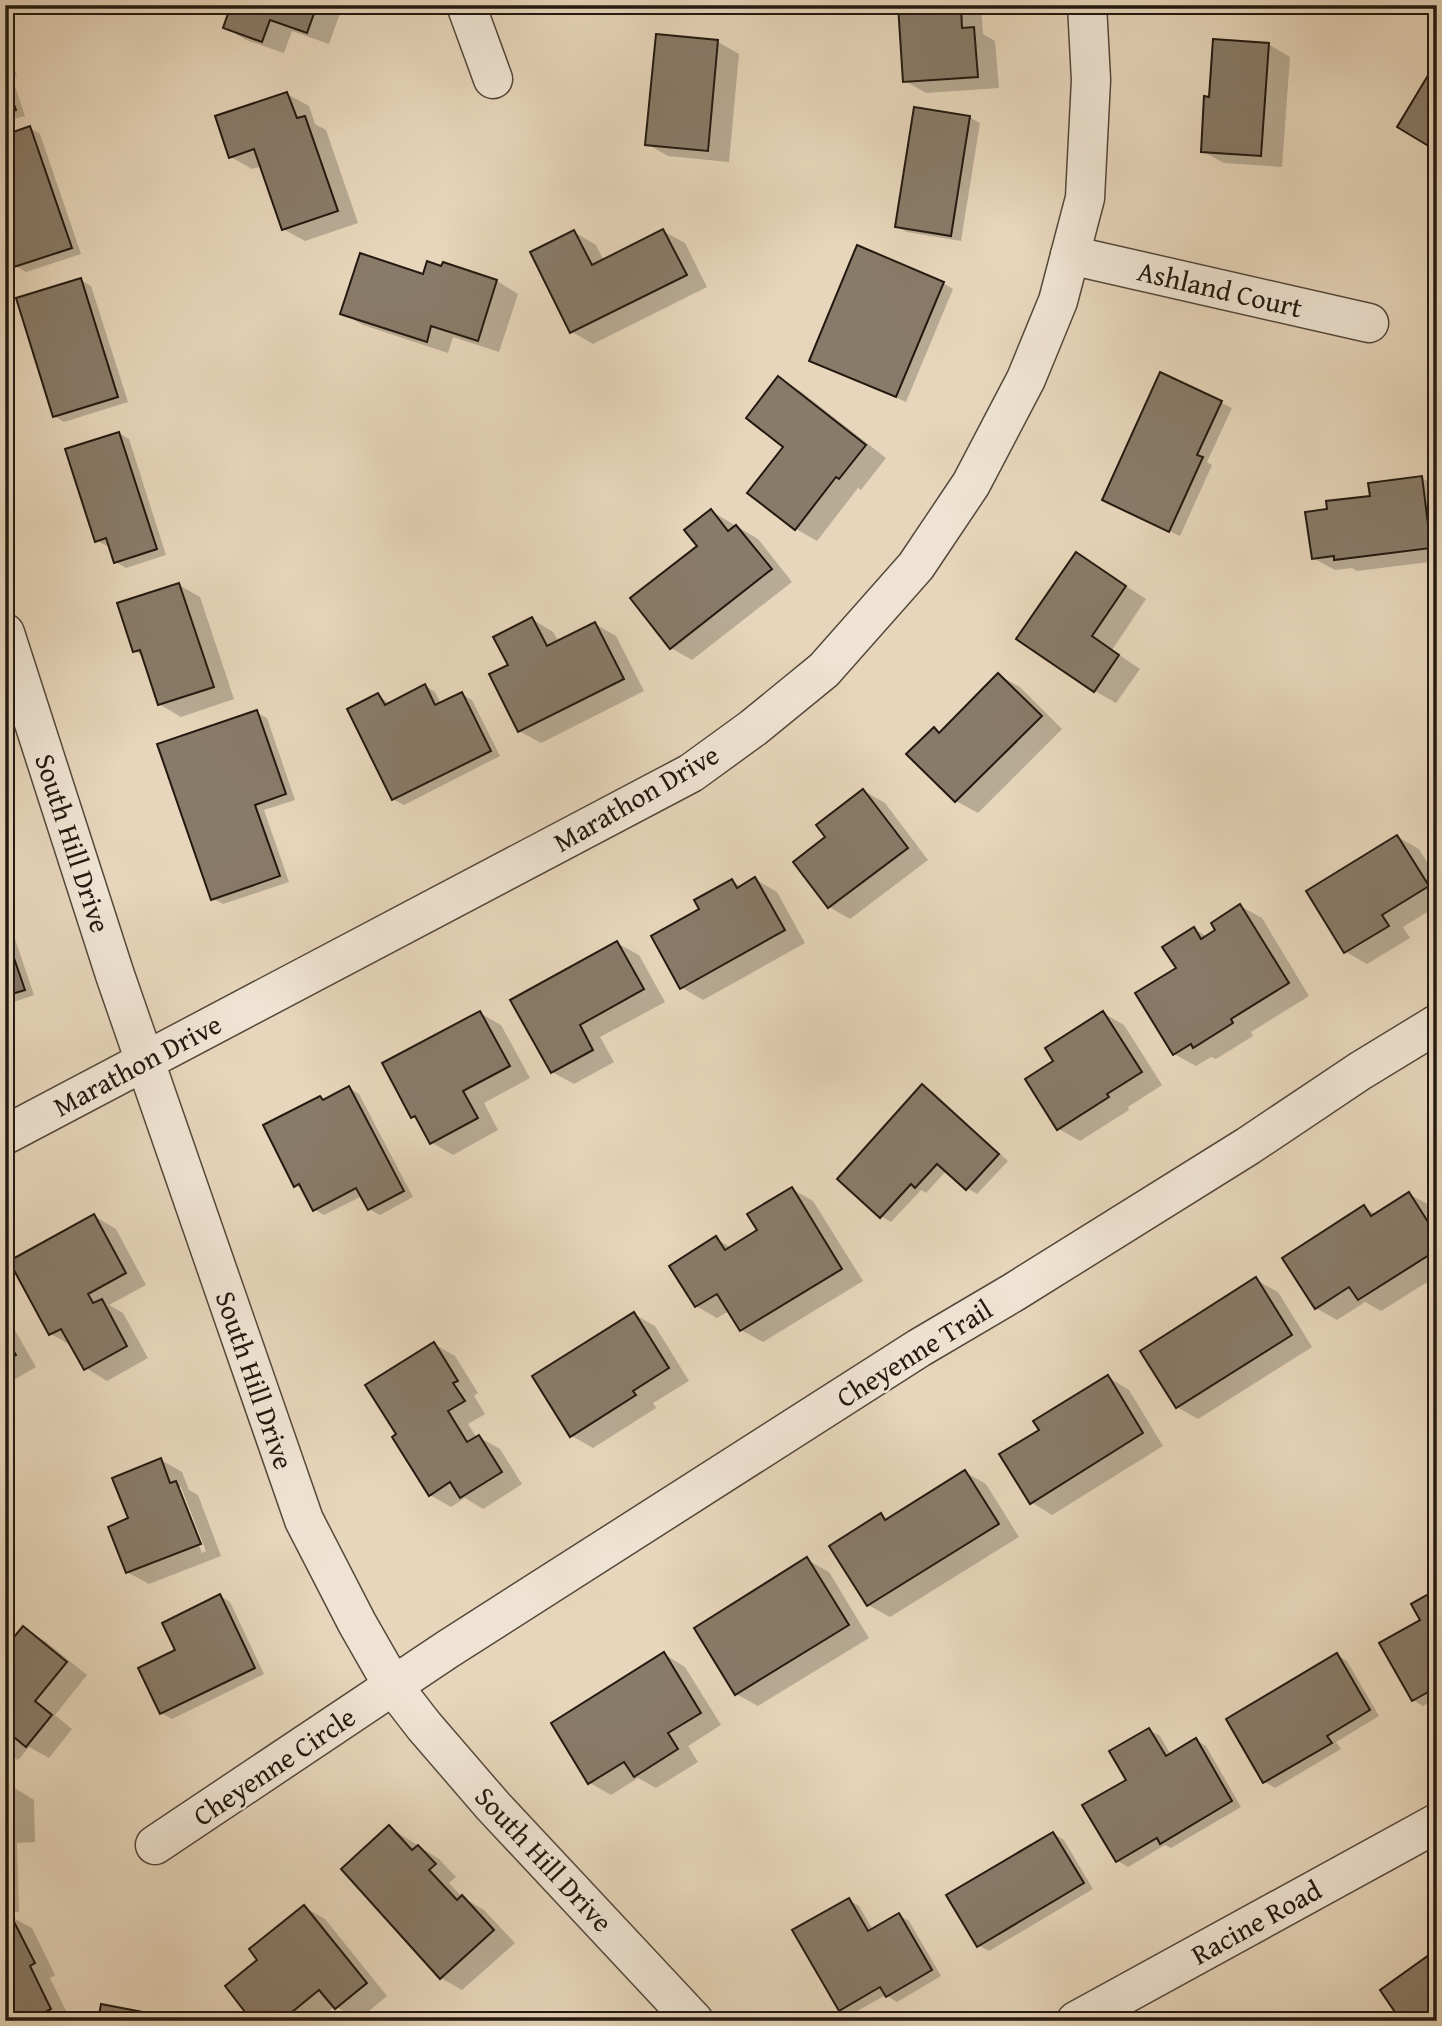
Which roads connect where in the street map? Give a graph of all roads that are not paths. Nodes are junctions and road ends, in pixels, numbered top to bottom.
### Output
1 (466, 5) edge
2 (1087, 5) edge
3 (493, 79) dead end
4 (1070, 255) junction
5 (1369, 323) dead end
6 (5, 633) edge
7 (1437, 1024) edge
8 (145, 1061) junction
9 (5, 1135) edge
10 (393, 1685) junction
11 (1437, 1823) edge
12 (155, 1845) dead end
13 (694, 2021) edge
14 (1076, 2021) edge

1 - 3 street
2 - 4 street, Marathon Drive
4 - 5 street, Ashland Court
4 - 8 street, Marathon Drive
6 - 8 street, South Hill Drive
7 - 10 street, Cheyenne Trail
8 - 9 street, Marathon Drive
8 - 10 street, South Hill Drive
10 - 12 street, Cheyenne Circle
10 - 13 street, South Hill Drive
11 - 14 street, Racine Road

